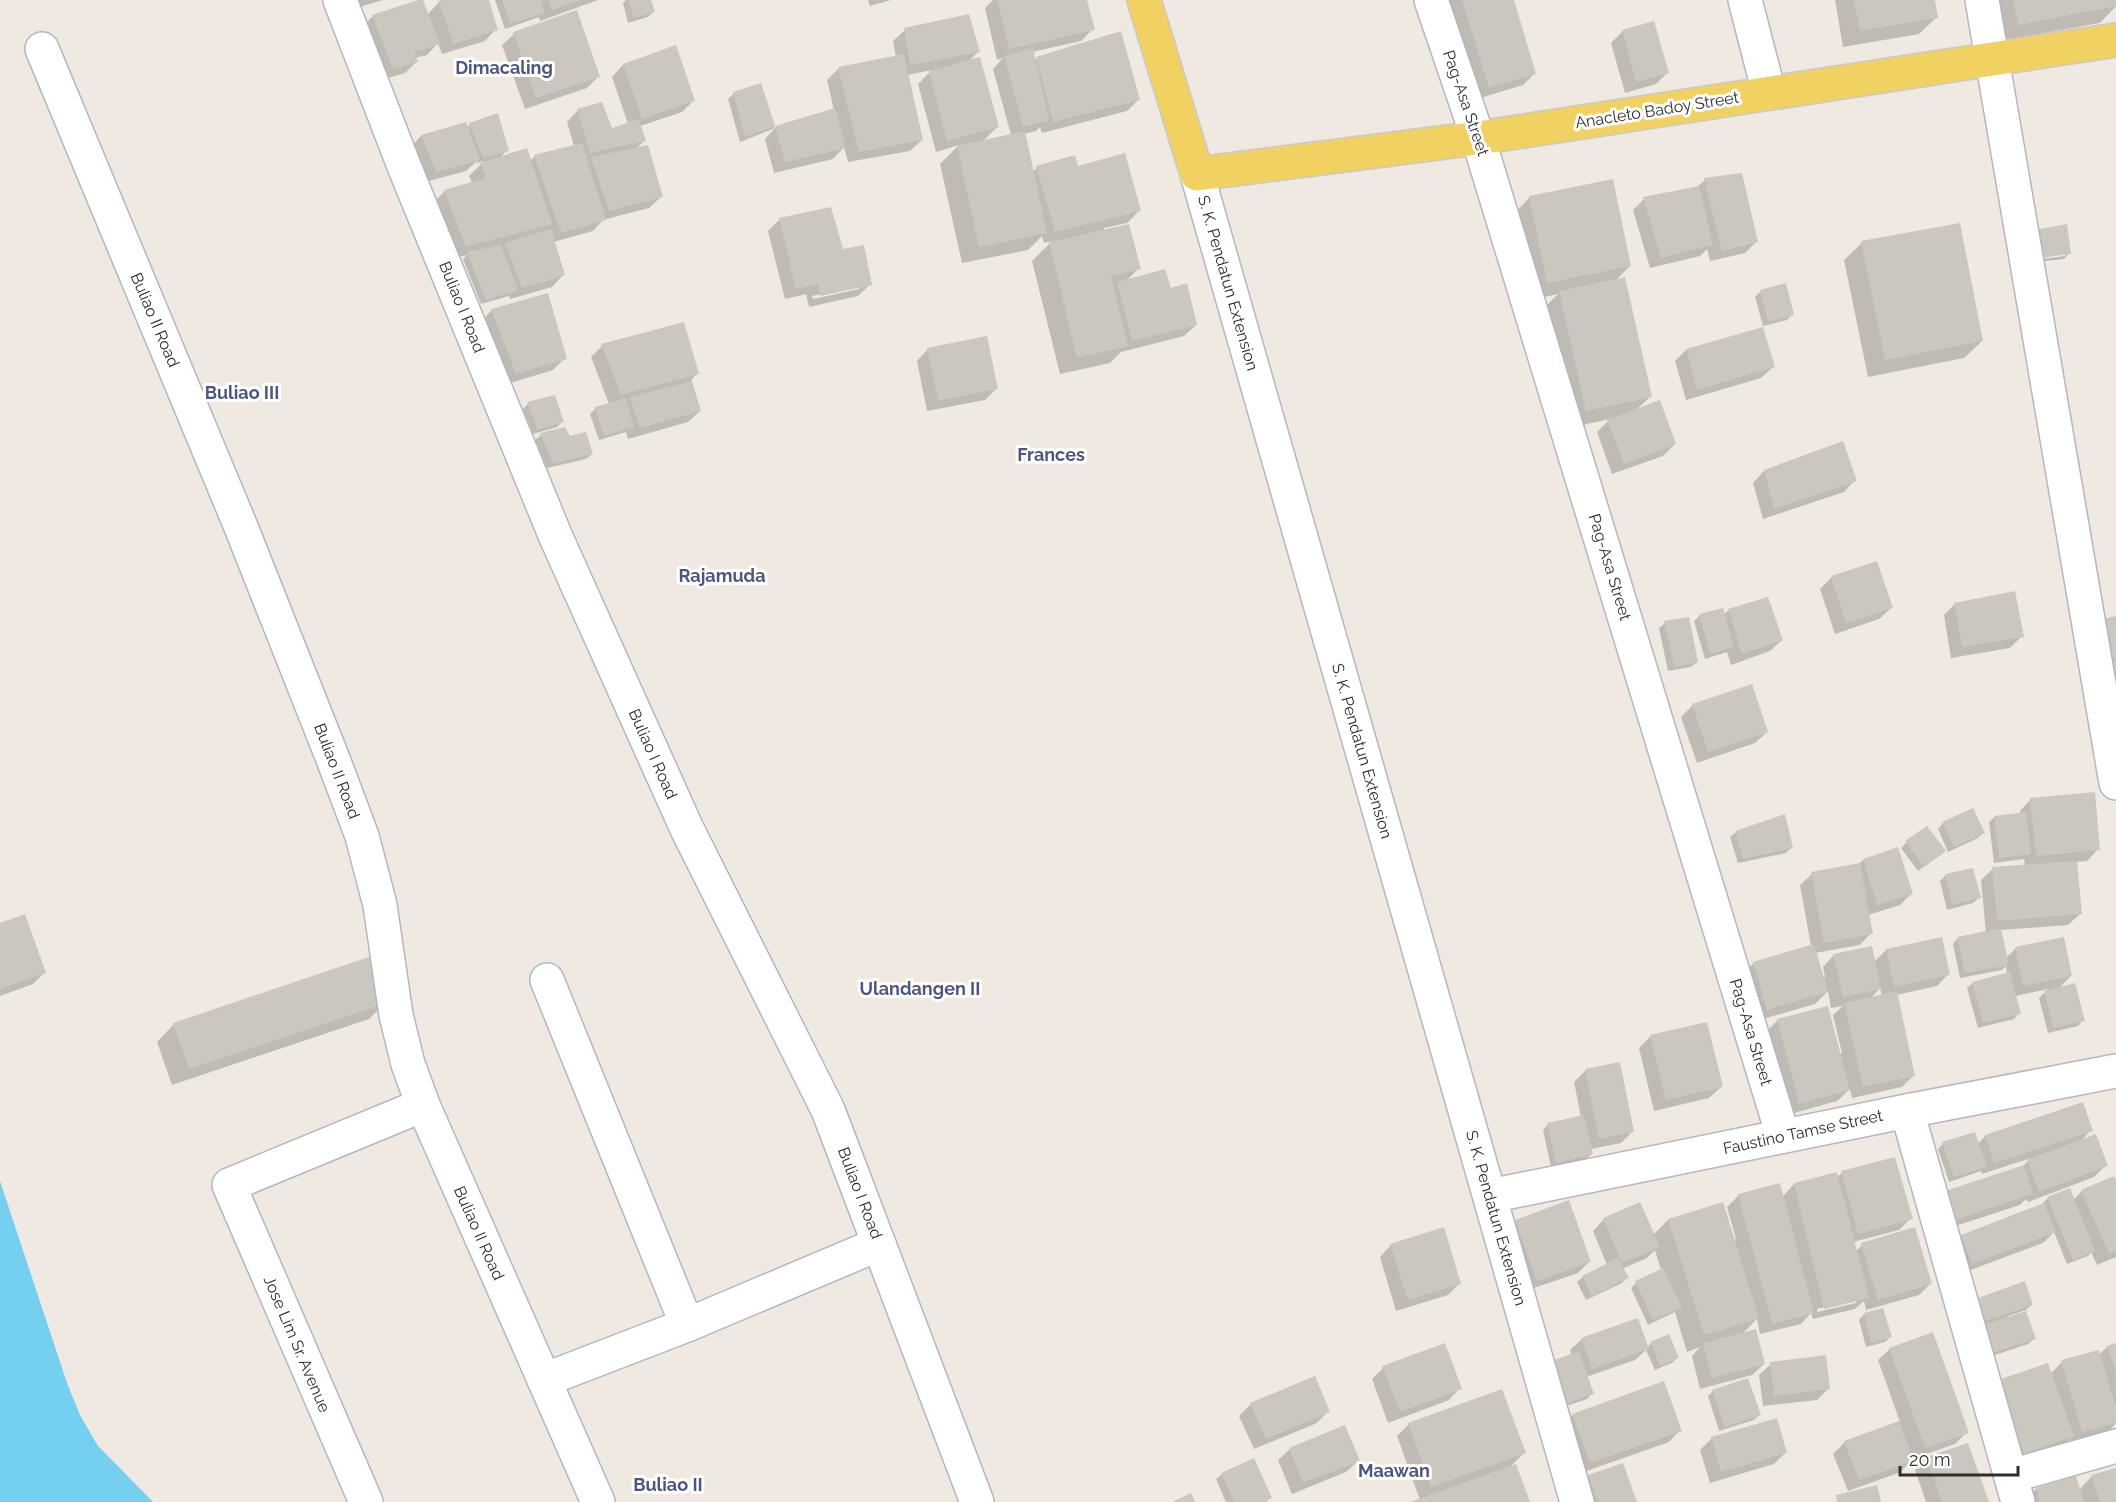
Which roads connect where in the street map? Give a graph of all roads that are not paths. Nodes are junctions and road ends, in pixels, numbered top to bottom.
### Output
1 (340, 0) edge
2 (1144, 0) edge
3 (1431, 0) edge
4 (1745, 0) edge
5 (1982, 0) edge
6 (2116, 40) edge
7 (42, 49) dead end
8 (1991, 59) junction
9 (1769, 93) junction
10 (1478, 138) junction
11 (1197, 174) junction
12 (2116, 783) edge
13 (547, 980) dead end
14 (2116, 1071) edge
15 (423, 1105) junction
16 (1907, 1111) junction
17 (1783, 1136) junction
18 (1490, 1196) junction
19 (879, 1244) junction
20 (687, 1325) junction
21 (544, 1380) junction
22 (2116, 1446) edge
23 (2014, 1489) edge
24 (366, 1502) edge
25 (598, 1502) edge
26 (977, 1502) edge
27 (1577, 1502) edge

1 - 19 street, Buliao I Road
2 - 11 main road, S. K. Pendatun Extension
3 - 10 street, Pag-Asa Street
4 - 9 street
5 - 8 street
6 - 8 main road, Anacleto Badoy Street
7 - 15 street, Buliao II Road
8 - 9 main road, Anacleto Badoy Street
8 - 12 street
9 - 10 main road, Anacleto Badoy Street
10 - 11 main road, Anacleto Badoy Street
10 - 17 street, Pag-Asa Street
11 - 18 street, S. K. Pendatun Extension
13 - 20 street
14 - 16 street, Faustino Tamse Street
15 - 21 street, Buliao II Road
15 - 24 street, Jose Lim Sr. Avenue
16 - 17 street, Faustino Tamse Street
16 - 23 street
17 - 18 street, Faustino Tamse Street
18 - 27 street, S. K. Pendatun Extension
19 - 20 street
19 - 26 street, Buliao I Road
20 - 21 street
21 - 25 street, Buliao II Road
22 - 23 street

